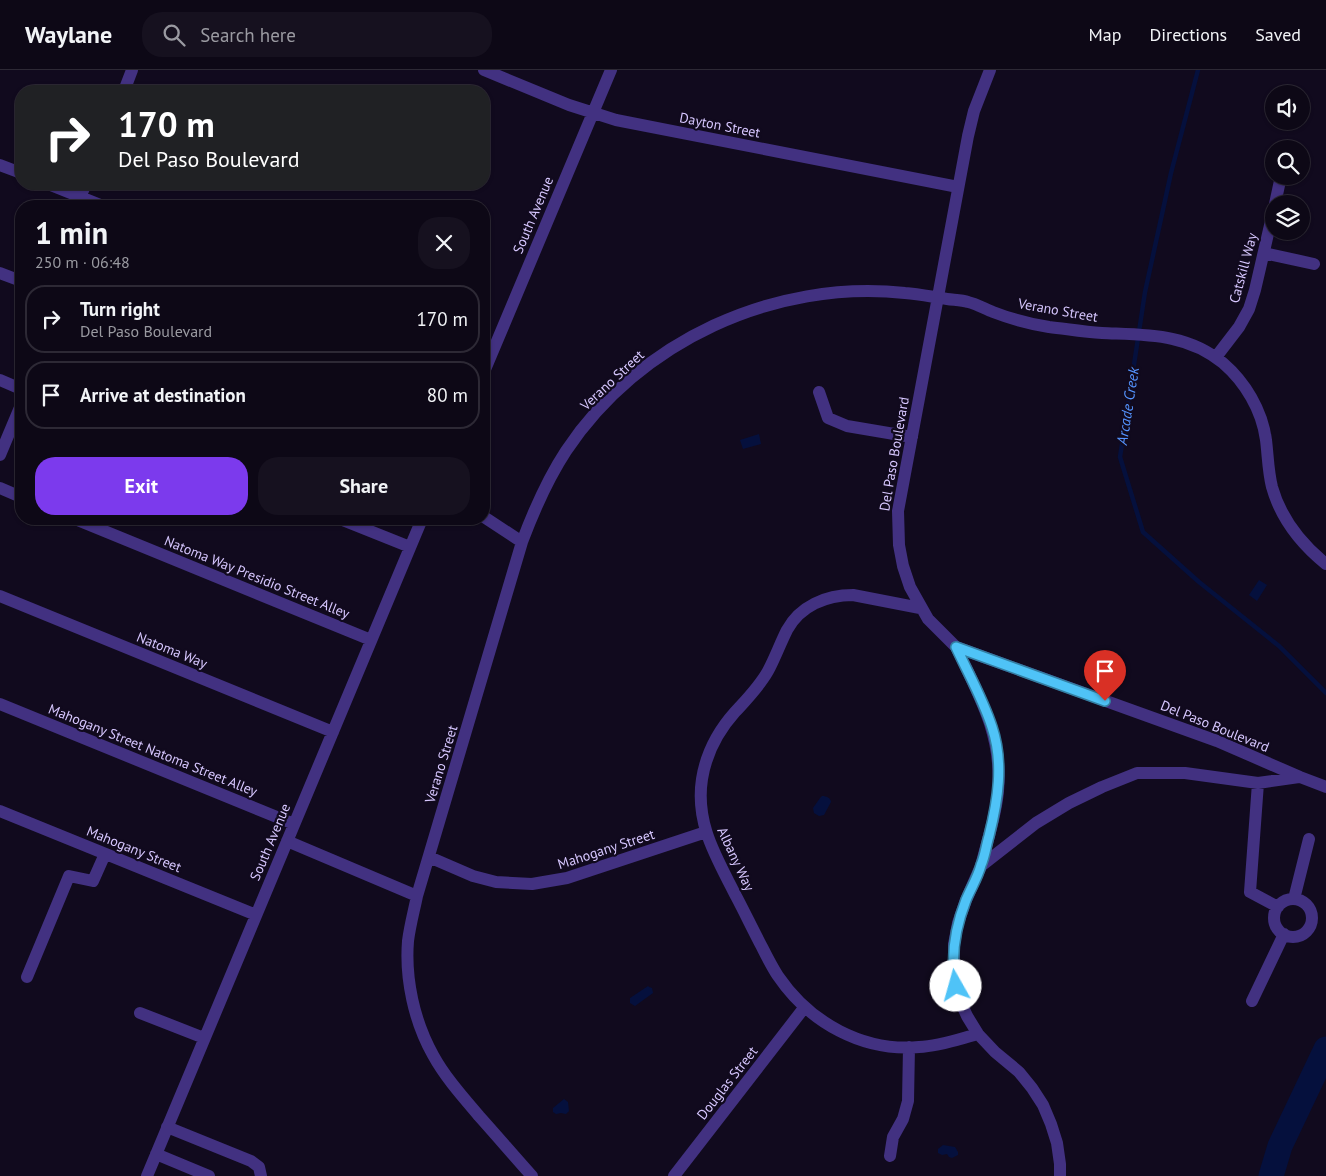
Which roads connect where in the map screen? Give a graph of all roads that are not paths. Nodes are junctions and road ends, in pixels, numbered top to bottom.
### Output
1 (132, 70) edge
2 (484, 70) edge
3 (611, 70) edge
4 (990, 70) edge
5 (126, 85) edge
6 (592, 113) junction
7 (0, 165) edge
8 (15, 171) edge
9 (958, 187) junction
10 (63, 190) edge
11 (83, 190) edge
12 (80, 197) junction
13 (88, 200) edge
14 (1267, 240) edge
15 (1264, 253) junction
16 (1314, 264) dead end
17 (0, 273) edge
18 (15, 279) edge
19 (938, 297) junction
20 (490, 353) edge
21 (1216, 357) junction
22 (0, 380) edge
23 (15, 386) edge
24 (819, 392) dead end
25 (15, 419) edge
26 (912, 437) junction
27 (0, 455) edge
28 (0, 488) edge
29 (15, 494) edge
30 (490, 521) edge
31 (90, 525) edge
32 (355, 525) edge
33 (419, 525) edge
34 (522, 542) junction
35 (410, 547) junction
36 (1326, 564) edge
37 (0, 596) edge
38 (920, 608) junction
39 (371, 640) junction
40 (956, 647) junction
41 (0, 704) edge
42 (333, 732) junction
43 (1300, 777) junction
44 (1258, 783) junction
45 (1326, 787) edge
46 (0, 811) edge
47 (294, 824) junction
48 (706, 832) junction
49 (1309, 839) dead end
50 (287, 841) junction
51 (105, 854) junction
52 (429, 857) junction
53 (981, 866) junction
54 (417, 896) junction
55 (1294, 899) junction
56 (1278, 907) junction
57 (256, 915) junction
58 (1284, 934) junction
59 (27, 977) dead end
60 (1252, 1001) dead end
61 (804, 1008) junction
62 (140, 1013) dead end
63 (978, 1034) junction
64 (204, 1038) junction
65 (909, 1048) junction
66 (167, 1127) junction
67 (156, 1154) junction
68 (890, 1156) dead end
69 (146, 1176) edge
70 (208, 1176) edge
71 (260, 1176) edge
72 (532, 1176) edge
73 (674, 1176) edge
74 (1060, 1176) edge

1 - 5 street
2 - 6 street, Dayton Street
3 - 6 street, South Avenue
4 - 9 street, Del Paso Boulevard
6 - 9 street, Dayton Street
6 - 20 street, South Avenue
7 - 8 street
9 - 19 street, Del Paso Boulevard
10 - 12 street
11 - 12 street
12 - 13 street
14 - 15 street, Catskill Way
15 - 16 street
15 - 21 street, Catskill Way
17 - 18 street
19 - 21 street, Verano Street
19 - 26 street, Del Paso Boulevard
19 - 34 street, Verano Street
21 - 36 street, Verano Street
22 - 23 street
24 - 26 street
25 - 27 street
26 - 38 street, Del Paso Boulevard
28 - 29 street
30 - 34 street
31 - 39 street, Natoma Way Presidio Street Alley
32 - 35 street
33 - 35 street, South Avenue
34 - 52 street, Verano Street
35 - 39 street, South Avenue
37 - 42 street, Natoma Way
38 - 40 street, Del Paso Boulevard
38 - 48 street, Albany Way
39 - 42 street, South Avenue
40 - 43 street, Del Paso Boulevard
40 - 53 street
41 - 47 street, Mahogany Street Natoma Street Alley
42 - 47 street, South Avenue
43 - 44 street
43 - 45 street, Del Paso Boulevard
44 - 53 street
44 - 56 street
46 - 51 street, Mahogany Street
47 - 50 street, South Avenue
48 - 52 street, Mahogany Street
48 - 61 street, Albany Way
49 - 55 street
50 - 54 street
50 - 57 street, South Avenue
51 - 57 street, Mahogany Street
51 - 59 street
52 - 54 street, Verano Street
53 - 63 street
54 - 72 street, Verano Street
55 - 56 street
55 - 58 street
56 - 58 street
57 - 64 street, South Avenue
58 - 60 street
61 - 65 street, Albany Way
61 - 73 street, Douglas Street
62 - 64 street
63 - 65 street, Albany Way
63 - 74 street
64 - 66 street, South Avenue
65 - 68 street
66 - 67 street, South Avenue
66 - 71 street
67 - 69 street, South Avenue
67 - 70 street

